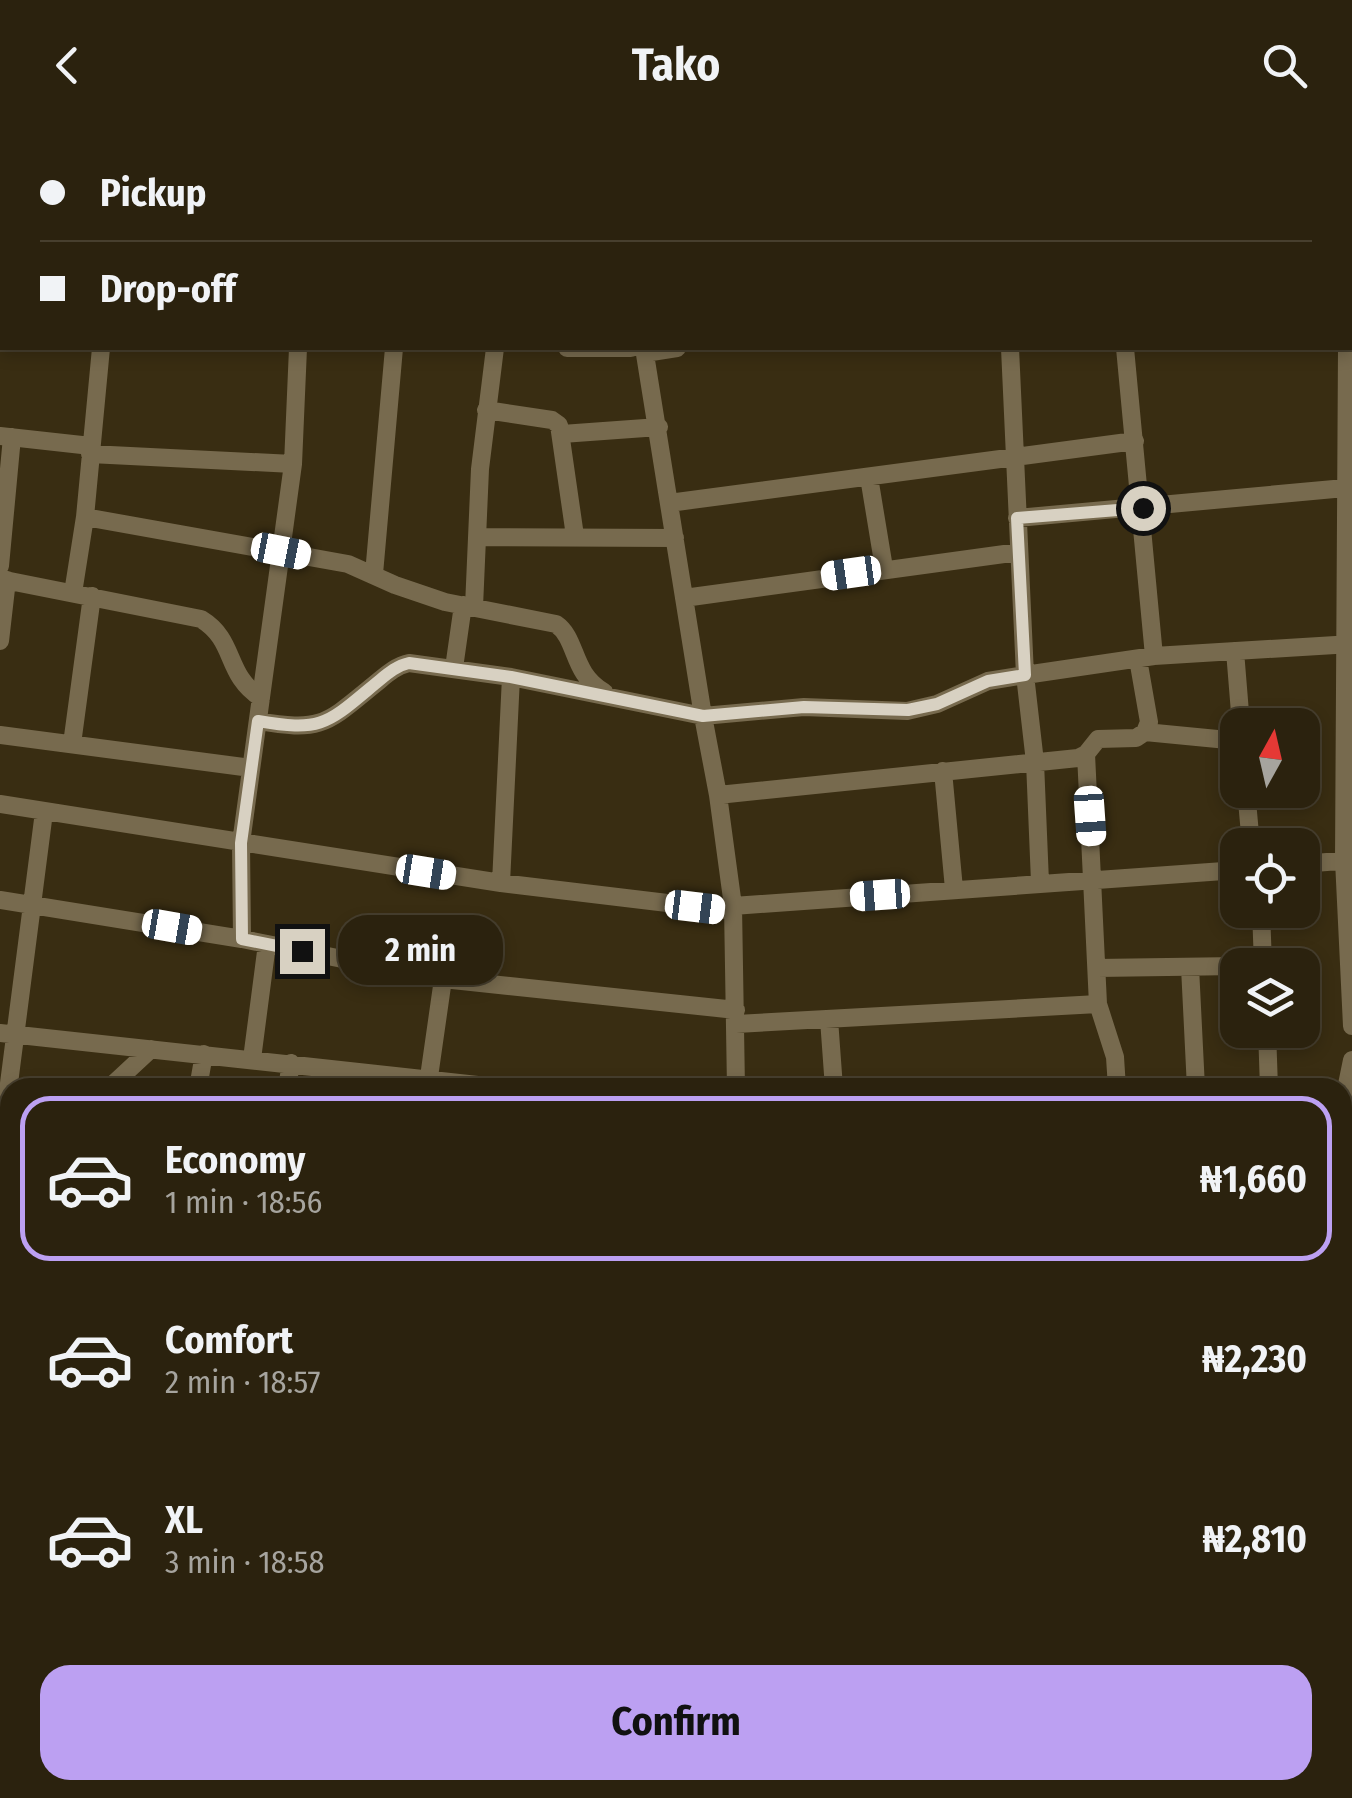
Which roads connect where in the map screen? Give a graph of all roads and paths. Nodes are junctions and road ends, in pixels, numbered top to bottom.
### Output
1 (101, 350) edge
2 (298, 350) edge
3 (394, 350) edge
4 (495, 350) edge
5 (640, 350) edge
6 (1010, 350) edge
7 (1125, 350) edge
8 (1347, 350) edge
9 (486, 410) junction
10 (659, 427) junction
11 (562, 434) junction
12 (6, 437) edge
13 (1136, 442) junction
14 (91, 450) junction
15 (1014, 458) junction
16 (293, 464) junction
17 (869, 477) junction
18 (1345, 488) junction
19 (669, 502) junction
20 (1143, 508) junction
21 (85, 518) junction
22 (1017, 518) junction
23 (575, 536) junction
24 (477, 537) junction
25 (675, 538) junction
26 (281, 551) junction
27 (1019, 552) junction
28 (884, 568) junction
29 (374, 574) junction
30 (2, 575) edge
31 (83, 594) junction
32 (684, 598) junction
33 (468, 606) junction
34 (0, 641) edge
35 (1348, 644) edge
36 (1235, 651) junction
37 (1146, 658) junction
38 (454, 668) junction
39 (1025, 675) junction
40 (511, 677) junction
41 (613, 697) junction
42 (261, 698) junction
43 (1240, 708) edge
44 (703, 716) junction
45 (258, 721) junction
46 (1145, 732) junction
47 (0, 735) edge
48 (1220, 738) edge
49 (72, 744) junction
50 (1086, 754) junction
51 (1035, 762) junction
52 (252, 768) junction
53 (942, 771) junction
54 (718, 795) junction
55 (0, 804) edge
56 (44, 812) junction
57 (241, 843) junction
58 (1348, 860) edge
59 (1320, 862) edge
60 (1220, 871) edge
61 (1094, 878) junction
62 (1040, 882) junction
63 (500, 883) junction
64 (954, 889) junction
65 (0, 900) edge
66 (32, 904) junction
67 (733, 909) junction
68 (242, 939) junction
69 (267, 944) junction
70 (1220, 966) edge
71 (1190, 967) junction
72 (1097, 968) junction
73 (443, 979) junction
74 (1098, 1004) junction
75 (736, 1017) junction
76 (829, 1018) junction
77 (1352, 1026) edge
78 (8, 1034) edge
79 (150, 1048) junction
80 (1267, 1048) edge
81 (204, 1054) junction
82 (252, 1059) junction
83 (292, 1063) junction
84 (5, 1078) edge
85 (119, 1078) edge
86 (200, 1078) edge
87 (289, 1078) edge
88 (344, 1078) edge
89 (439, 1078) edge
90 (736, 1078) edge
91 (833, 1078) edge
92 (1116, 1078) edge
93 (1196, 1078) edge
94 (1269, 1078) edge

1 - 14 street
2 - 16 street
3 - 29 street
4 - 9 street
5 - 10 street
6 - 15 street
7 - 13 street
8 - 18 street
9 - 11 street
9 - 24 street
10 - 11 street
10 - 19 street
11 - 23 street
12 - 14 street
12 - 30 street
13 - 15 street
13 - 20 street
14 - 16 street
14 - 21 street
15 - 17 street
15 - 22 street
16 - 26 street
17 - 19 street
17 - 28 street
18 - 20 street
18 - 35 street
19 - 25 street
20 - 22 street
20 - 37 street
21 - 26 street
21 - 31 street
22 - 27 street
23 - 24 street
23 - 25 street
24 - 33 street
25 - 32 street
26 - 29 street
26 - 42 street
27 - 28 street
27 - 39 street
28 - 32 street
29 - 33 street
30 - 31 street
30 - 34 street
31 - 42 street
31 - 49 street
32 - 44 street
33 - 38 street
33 - 41 street
35 - 36 street
35 - 58 street
36 - 37 street
36 - 43 street
37 - 39 street
37 - 46 street
38 - 40 street
38 - 45 street
39 - 44 street
39 - 51 street
40 - 41 street
40 - 63 street
41 - 44 street
42 - 45 street
44 - 54 street
45 - 52 street
46 - 48 street
46 - 50 street
47 - 49 street
49 - 52 street
50 - 51 street
50 - 61 street
51 - 53 street
51 - 62 street
52 - 57 street
53 - 54 street
53 - 64 street
54 - 67 street
55 - 56 street
56 - 57 street
56 - 66 street
57 - 63 street
57 - 68 street
58 - 59 street
58 - 77 street
60 - 61 street
61 - 62 street
61 - 72 street
62 - 64 street
63 - 67 street
64 - 67 street
65 - 66 street
66 - 68 street
66 - 78 street
67 - 75 street
68 - 69 street
69 - 73 street
69 - 82 street
70 - 71 street
71 - 72 street
71 - 93 street
72 - 74 street
73 - 75 street
73 - 89 street
74 - 76 street
74 - 92 street
75 - 76 street
75 - 90 street
76 - 91 street
78 - 79 street
78 - 84 street
79 - 81 street
79 - 85 street
80 - 94 street
81 - 82 street
81 - 86 street
82 - 83 street
83 - 87 street
83 - 88 street

